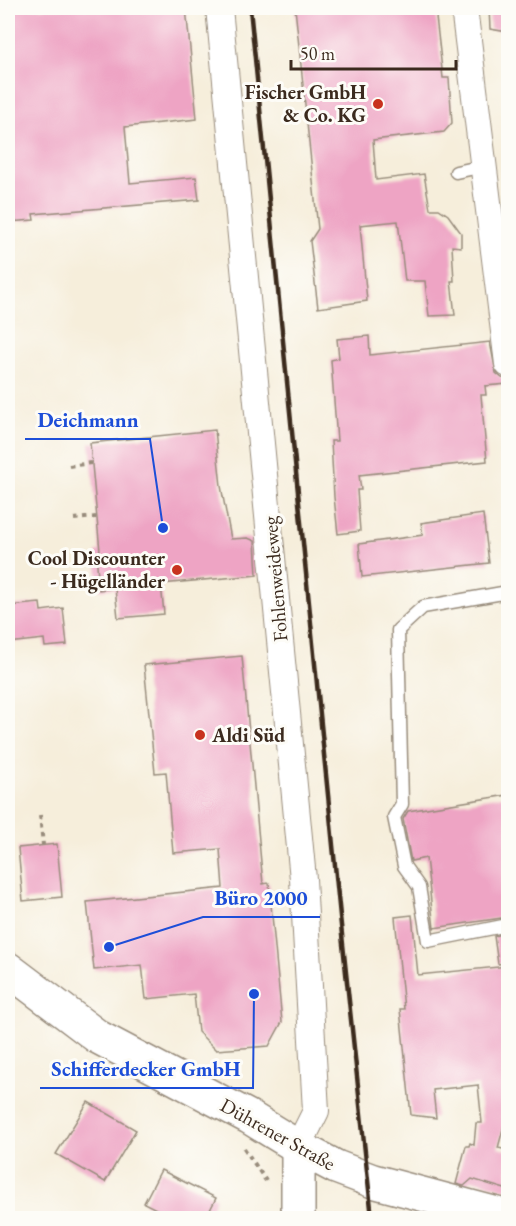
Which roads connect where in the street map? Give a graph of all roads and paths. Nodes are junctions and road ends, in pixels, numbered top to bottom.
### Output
1 (219, 8) edge
2 (464, 8) edge
3 (484, 165) junction
4 (456, 172) dead end
5 (508, 364) edge
6 (91, 464) dead end
7 (69, 466) dead end
8 (96, 517) dead end
9 (74, 519) dead end
10 (508, 592) edge
11 (40, 815) dead end
12 (43, 845) dead end
13 (508, 925) edge
14 (8, 969) edge
15 (298, 1147) junction
16 (498, 1216) edge
17 (298, 1218) edge

1 - 15 street, Fohlenweideweg
2 - 3 street
3 - 4 lane
3 - 5 street
6 - 7 path
8 - 9 path
10 - 13 lane
11 - 12 path
14 - 15 main road, Dührener Straße
15 - 16 main road, Dührener Straße
15 - 17 main road

